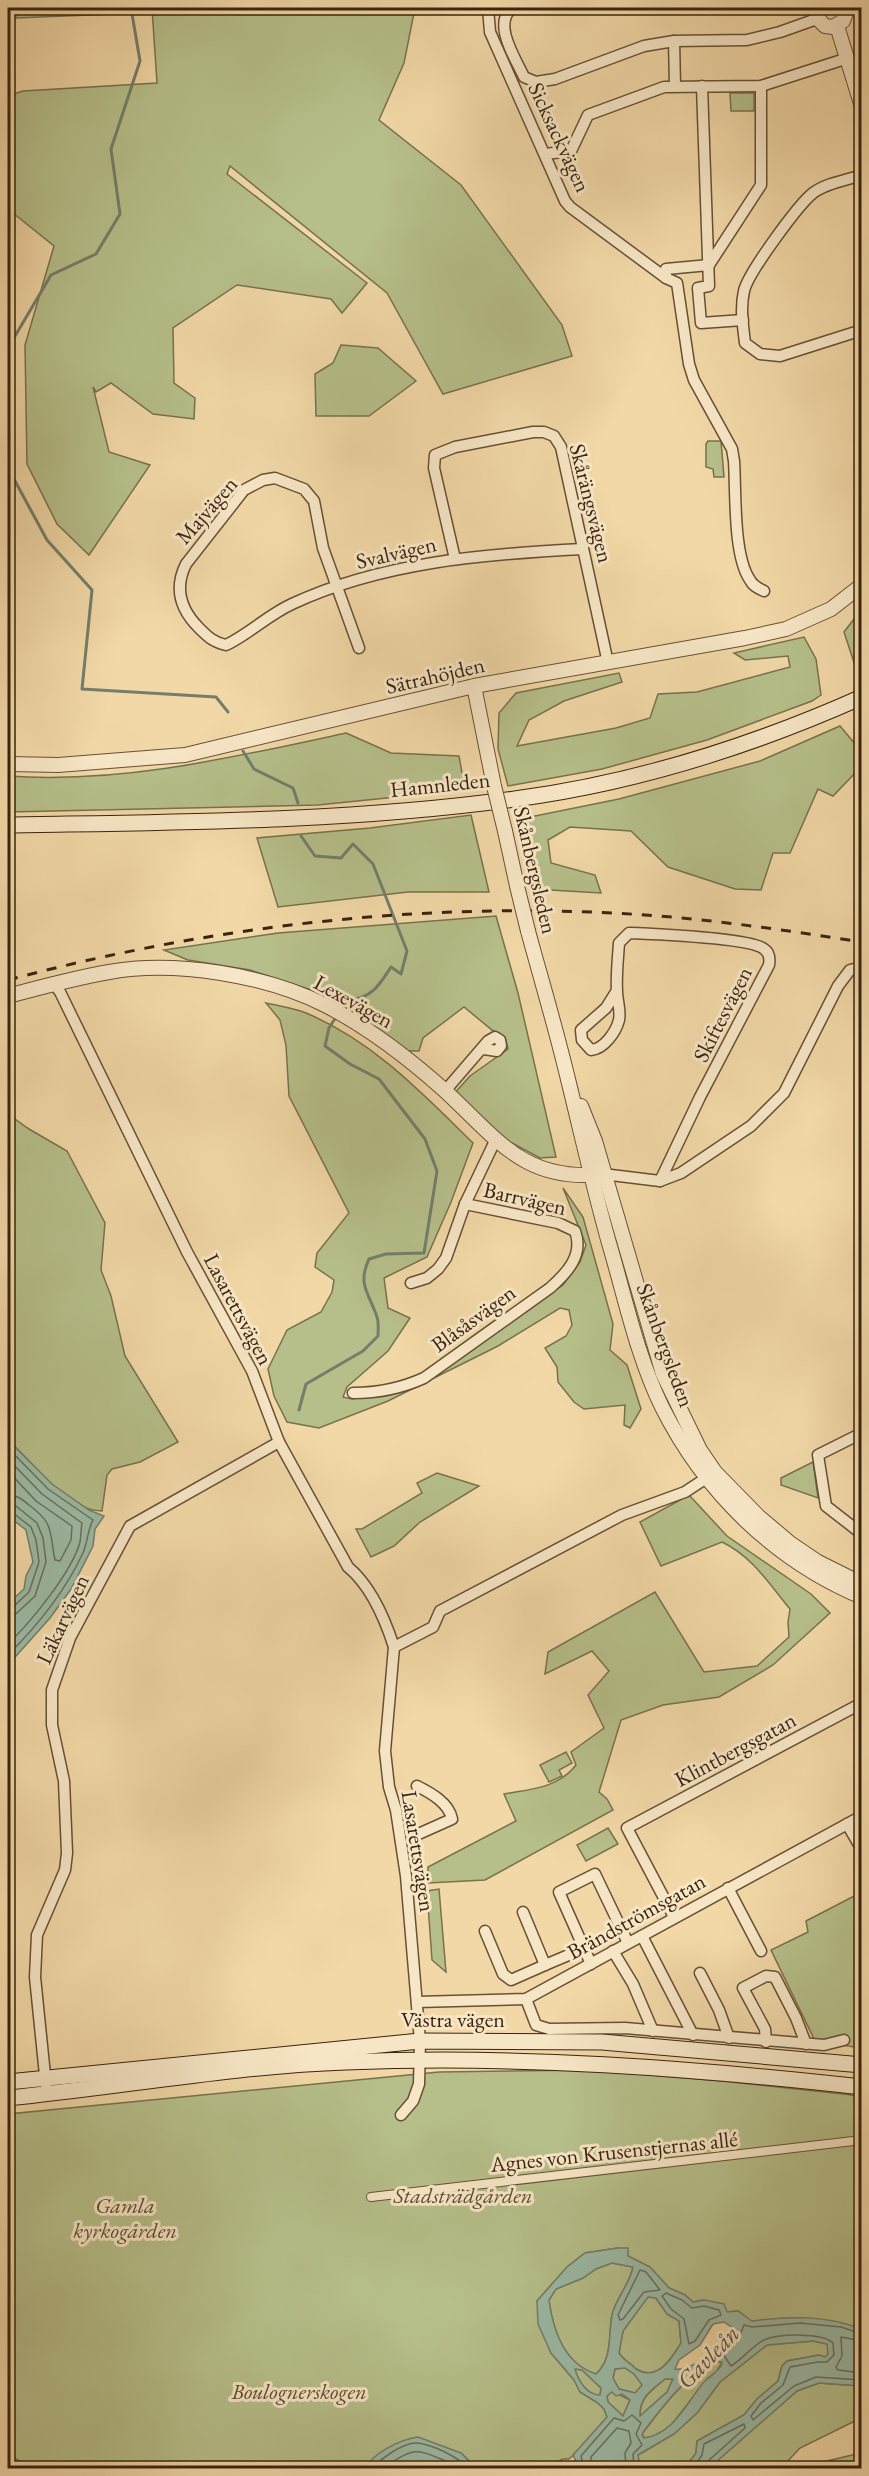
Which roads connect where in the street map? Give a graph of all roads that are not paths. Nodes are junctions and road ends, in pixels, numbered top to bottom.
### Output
1 (488, 8) edge
2 (512, 8) edge
3 (847, 8) edge
4 (818, 12) edge
5 (837, 26) junction
6 (674, 41) junction
7 (848, 58) junction
8 (675, 86) junction
9 (702, 86) junction
10 (761, 86) junction
11 (861, 107) edge
12 (545, 154) junction
13 (861, 175) edge
14 (709, 265) junction
15 (666, 278) junction
16 (742, 320) junction
17 (683, 323) junction
18 (701, 323) junction
19 (861, 330) edge
20 (583, 549) junction
21 (455, 559) junction
22 (861, 585) edge
23 (337, 586) junction
24 (764, 591) dead end
25 (231, 642) joint
26 (359, 648) dead end
27 (608, 663) junction
28 (474, 686) junction
29 (861, 697) edge
30 (8, 764) edge
31 (8, 825) edge
32 (861, 967) edge
33 (54, 984) junction
34 (616, 992) junction
35 (8, 996) edge
36 (484, 1048) dead end
37 (445, 1091) junction
38 (495, 1141) junction
39 (597, 1175) junction
40 (660, 1181) junction
41 (465, 1204) junction
42 (575, 1231) joint
43 (411, 1283) dead end
44 (353, 1393) dead end
45 (861, 1433) edge
46 (279, 1442) junction
47 (711, 1475) junction
48 (861, 1534) edge
49 (861, 1584) edge
50 (861, 1597) edge
51 (394, 1647) junction
52 (861, 1703) edge
53 (417, 1786) dead end
54 (861, 1816) edge
55 (847, 1824) junction
56 (414, 1836) dead end
57 (861, 1850) edge
58 (728, 1888) junction
59 (523, 1912) dead end
60 (674, 1917) junction
61 (485, 1931) dead end
62 (642, 1936) junction
63 (628, 1943) junction
64 (583, 1945) junction
65 (614, 1952) junction
66 (760, 1952) dead end
67 (591, 1964) junction
68 (545, 1965) junction
69 (700, 1973) dead end
70 (511, 1980) junction
71 (512, 1999) junction
72 (526, 1999) junction
73 (417, 2002) junction
74 (653, 2031) junction
75 (693, 2035) junction
76 (729, 2038) junction
77 (844, 2040) dead end
78 (420, 2041) junction
79 (766, 2042) junction
80 (806, 2044) junction
81 (420, 2062) junction
82 (861, 2065) edge
83 (45, 2077) junction
84 (8, 2082) edge
85 (861, 2087) edge
86 (46, 2094) junction
87 (8, 2098) edge
88 (401, 2115) dead end
89 (861, 2140) edge
90 (370, 2197) dead end

1 - 12 street, Sicksackvägen
2 - 6 street
3 - 5 street
4 - 5 street
4 - 6 street
5 - 7 street
6 - 8 street
7 - 10 street
7 - 11 street
8 - 9 street
8 - 12 street
9 - 10 street
9 - 14 street
10 - 14 street
12 - 15 street, Sicksackvägen
13 - 16 street
14 - 15 street
14 - 18 street
15 - 17 street, Sicksackvägen
16 - 18 street
16 - 19 street
17 - 18 street
17 - 24 street, Sicksackvägen
20 - 21 street, Svalvägen
20 - 21 street, Skårängsvägen
20 - 27 street, Skårängsvägen
21 - 23 street, Svalvägen
22 - 27 street, Sätrahöjden
23 - 25 street, Svalvägen
23 - 25 street, Majvägen
23 - 26 street, Majvägen
27 - 28 street, Sätrahöjden
28 - 30 street, Sätrahöjden
28 - 39 street, Skånbergsleden, bridge
29 - 31 main road, Hamnleden
32 - 40 street
33 - 35 street, Lexevägen
33 - 37 street, Lexevägen
33 - 46 street, Lasarettsvägen
34 - 34 street
34 - 40 street, Skiftesvägen
36 - 37 street
37 - 38 street, Lexevägen
38 - 39 street, Lexevägen
38 - 41 street
39 - 40 street
39 - 47 street, Skånbergsleden
41 - 42 street, Barrvägen
41 - 43 street
42 - 44 street, Blåsåsvägen
45 - 48 street
46 - 51 street, Lasarettsvägen
46 - 83 street, Läkarvägen
47 - 49 street, Skånbergsleden
47 - 50 street, Skånbergsleden
47 - 51 street
51 - 73 street, Lasarettsvägen
52 - 60 street, Klintbergsgatan
53 - 56 street
54 - 55 street, Brändströmsgatan
55 - 57 street
55 - 58 street, Brändströmsgatan
58 - 60 street, Brändströmsgatan
58 - 66 street
59 - 68 street
60 - 62 street, Brändströmsgatan
61 - 70 street
62 - 63 street, Brändströmsgatan
62 - 75 street
63 - 64 street
63 - 65 street, Brändströmsgatan
64 - 67 street
64 - 68 street
65 - 67 street, Brändströmsgatan
65 - 74 street
67 - 72 street, Brändströmsgatan
68 - 70 street
69 - 76 street
70 - 71 street
71 - 72 street, Brändströmsgatan
71 - 73 street, Brändströmsgatan
72 - 74 street, Västra vägen
73 - 78 street, Lasarettsvägen
74 - 75 street, Västra vägen
75 - 76 street, Västra vägen
76 - 79 street, Västra vägen
77 - 80 street, Västra vägen
78 - 81 street, Lasarettsvägen
78 - 82 main road, Västra vägen
78 - 83 main road, Västra vägen
79 - 80 street, Västra vägen
79 - 80 street
81 - 85 main road, Västra vägen
81 - 86 main road, Västra vägen
81 - 88 street, Lasarettsvägen
83 - 84 main road, Västra vägen
83 - 86 street
86 - 87 main road, Västra vägen
89 - 90 street, Agnes von Krusenstjernas allé

